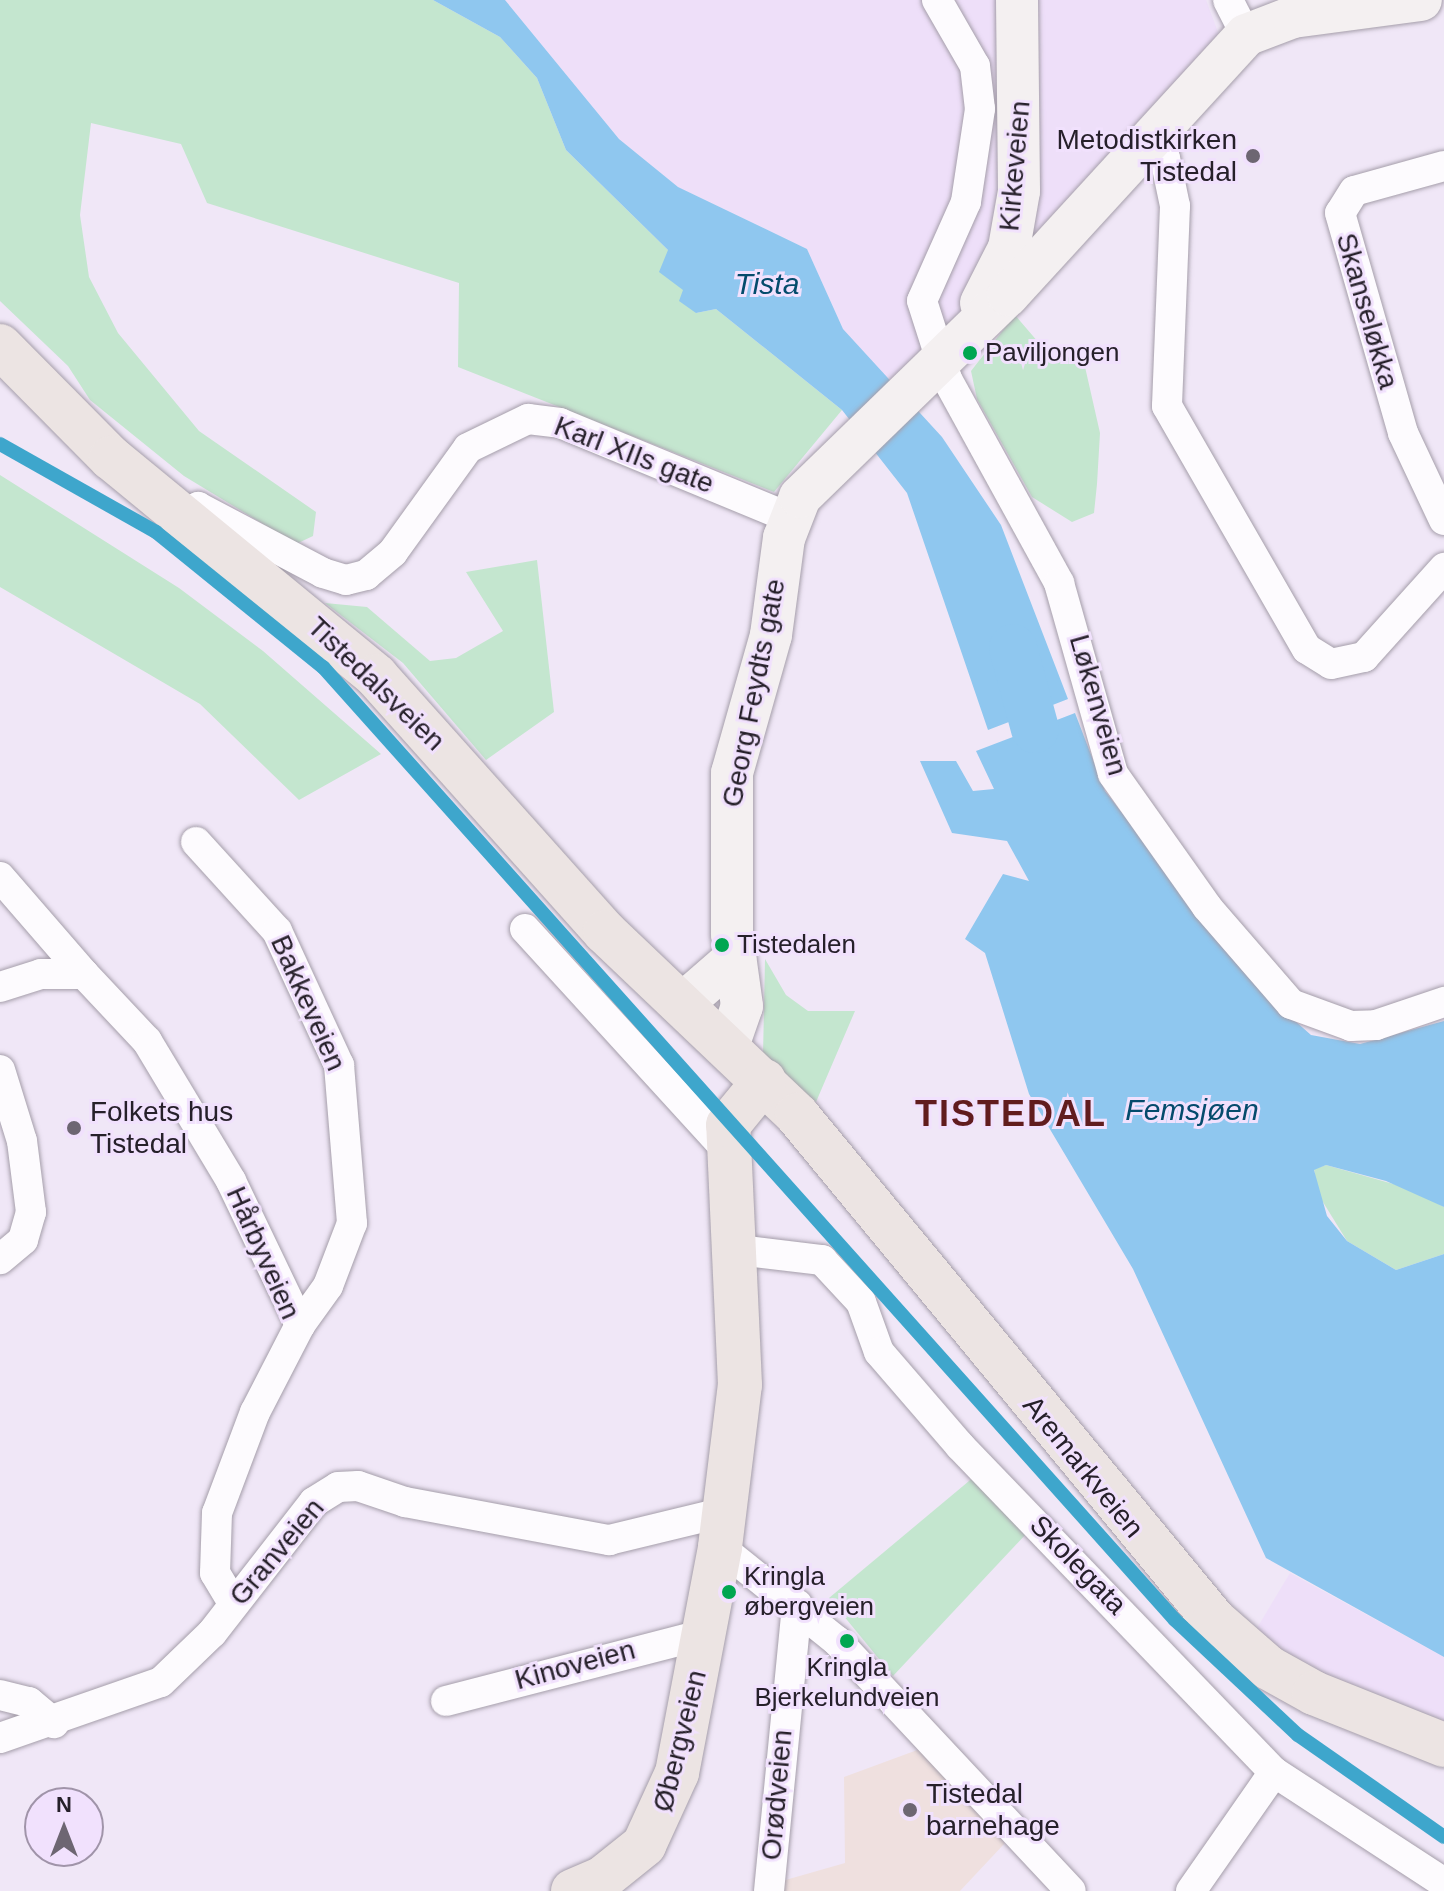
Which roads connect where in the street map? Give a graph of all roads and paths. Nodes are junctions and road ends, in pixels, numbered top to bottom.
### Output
1 (937, 0) edge
2 (1017, 0) edge
3 (1421, 0) edge
4 (1344, 4) edge
5 (1237, 18) edge
6 (1145, 138) junction
7 (1444, 166) edge
8 (971, 324) junction
9 (0, 346) edge
10 (927, 376) junction
11 (180, 517) junction
12 (791, 518) junction
13 (1444, 520) edge
14 (1444, 568) edge
15 (196, 842) dead end
16 (0, 877) edge
17 (525, 929) dead end
18 (735, 958) junction
19 (84, 974) junction
20 (0, 987) edge
21 (1444, 1002) edge
22 (681, 1005) junction
23 (728, 1046) junction
24 (0, 1070) edge
25 (776, 1094) junction
26 (734, 1158) junction
27 (738, 1250) junction
28 (0, 1259) edge
29 (300, 1325) junction
30 (723, 1530) junction
31 (233, 1603) junction
32 (797, 1604) junction
33 (705, 1634) junction
34 (0, 1695) edge
35 (446, 1701) dead end
36 (54, 1723) junction
37 (0, 1738) edge
38 (1444, 1745) edge
39 (1274, 1772) junction
40 (1444, 1883) edge
41 (573, 1891) edge
42 (769, 1891) edge
43 (1071, 1891) edge
44 (1191, 1891) edge

1 - 10 street, Løkenveien
2 - 8 main road, Kirkeveien
3 - 4 main road
4 - 5 main road
5 - 6 main road
6 - 8 main road
6 - 14 street
7 - 13 street, Skanseløkka
8 - 10 main road, Georg Feydts gate
9 - 11 main road, Tistedalsveien
10 - 12 main road, Georg Feydts gate
10 - 21 street, Løkenveien
11 - 12 street, Karl XIIs gate
11 - 22 main road, Tistedalsveien
12 - 18 main road, Georg Feydts gate
15 - 29 street, Bakkeveien
16 - 19 street, Hårbyveien
17 - 26 street
18 - 22 main road
18 - 23 main road, Georg Feydts gate
19 - 20 street
19 - 29 street, Hårbyveien
22 - 23 main road, Tistedalsveien
23 - 25 main road
24 - 28 street
25 - 26 main road
25 - 38 main road, Aremarkveien
26 - 27 main road
27 - 30 main road
27 - 39 street, Skolegata
29 - 31 street, Hårbyveien
30 - 31 street, Granveien
30 - 32 street
30 - 33 main road, Øbergveien
31 - 36 street, Granveien
32 - 42 street, Orødveien
32 - 43 street
33 - 35 street, Kinoveien
33 - 41 main road, Øbergveien
34 - 36 street
36 - 37 street, Granveien
39 - 40 street, Skolegata
39 - 44 street

